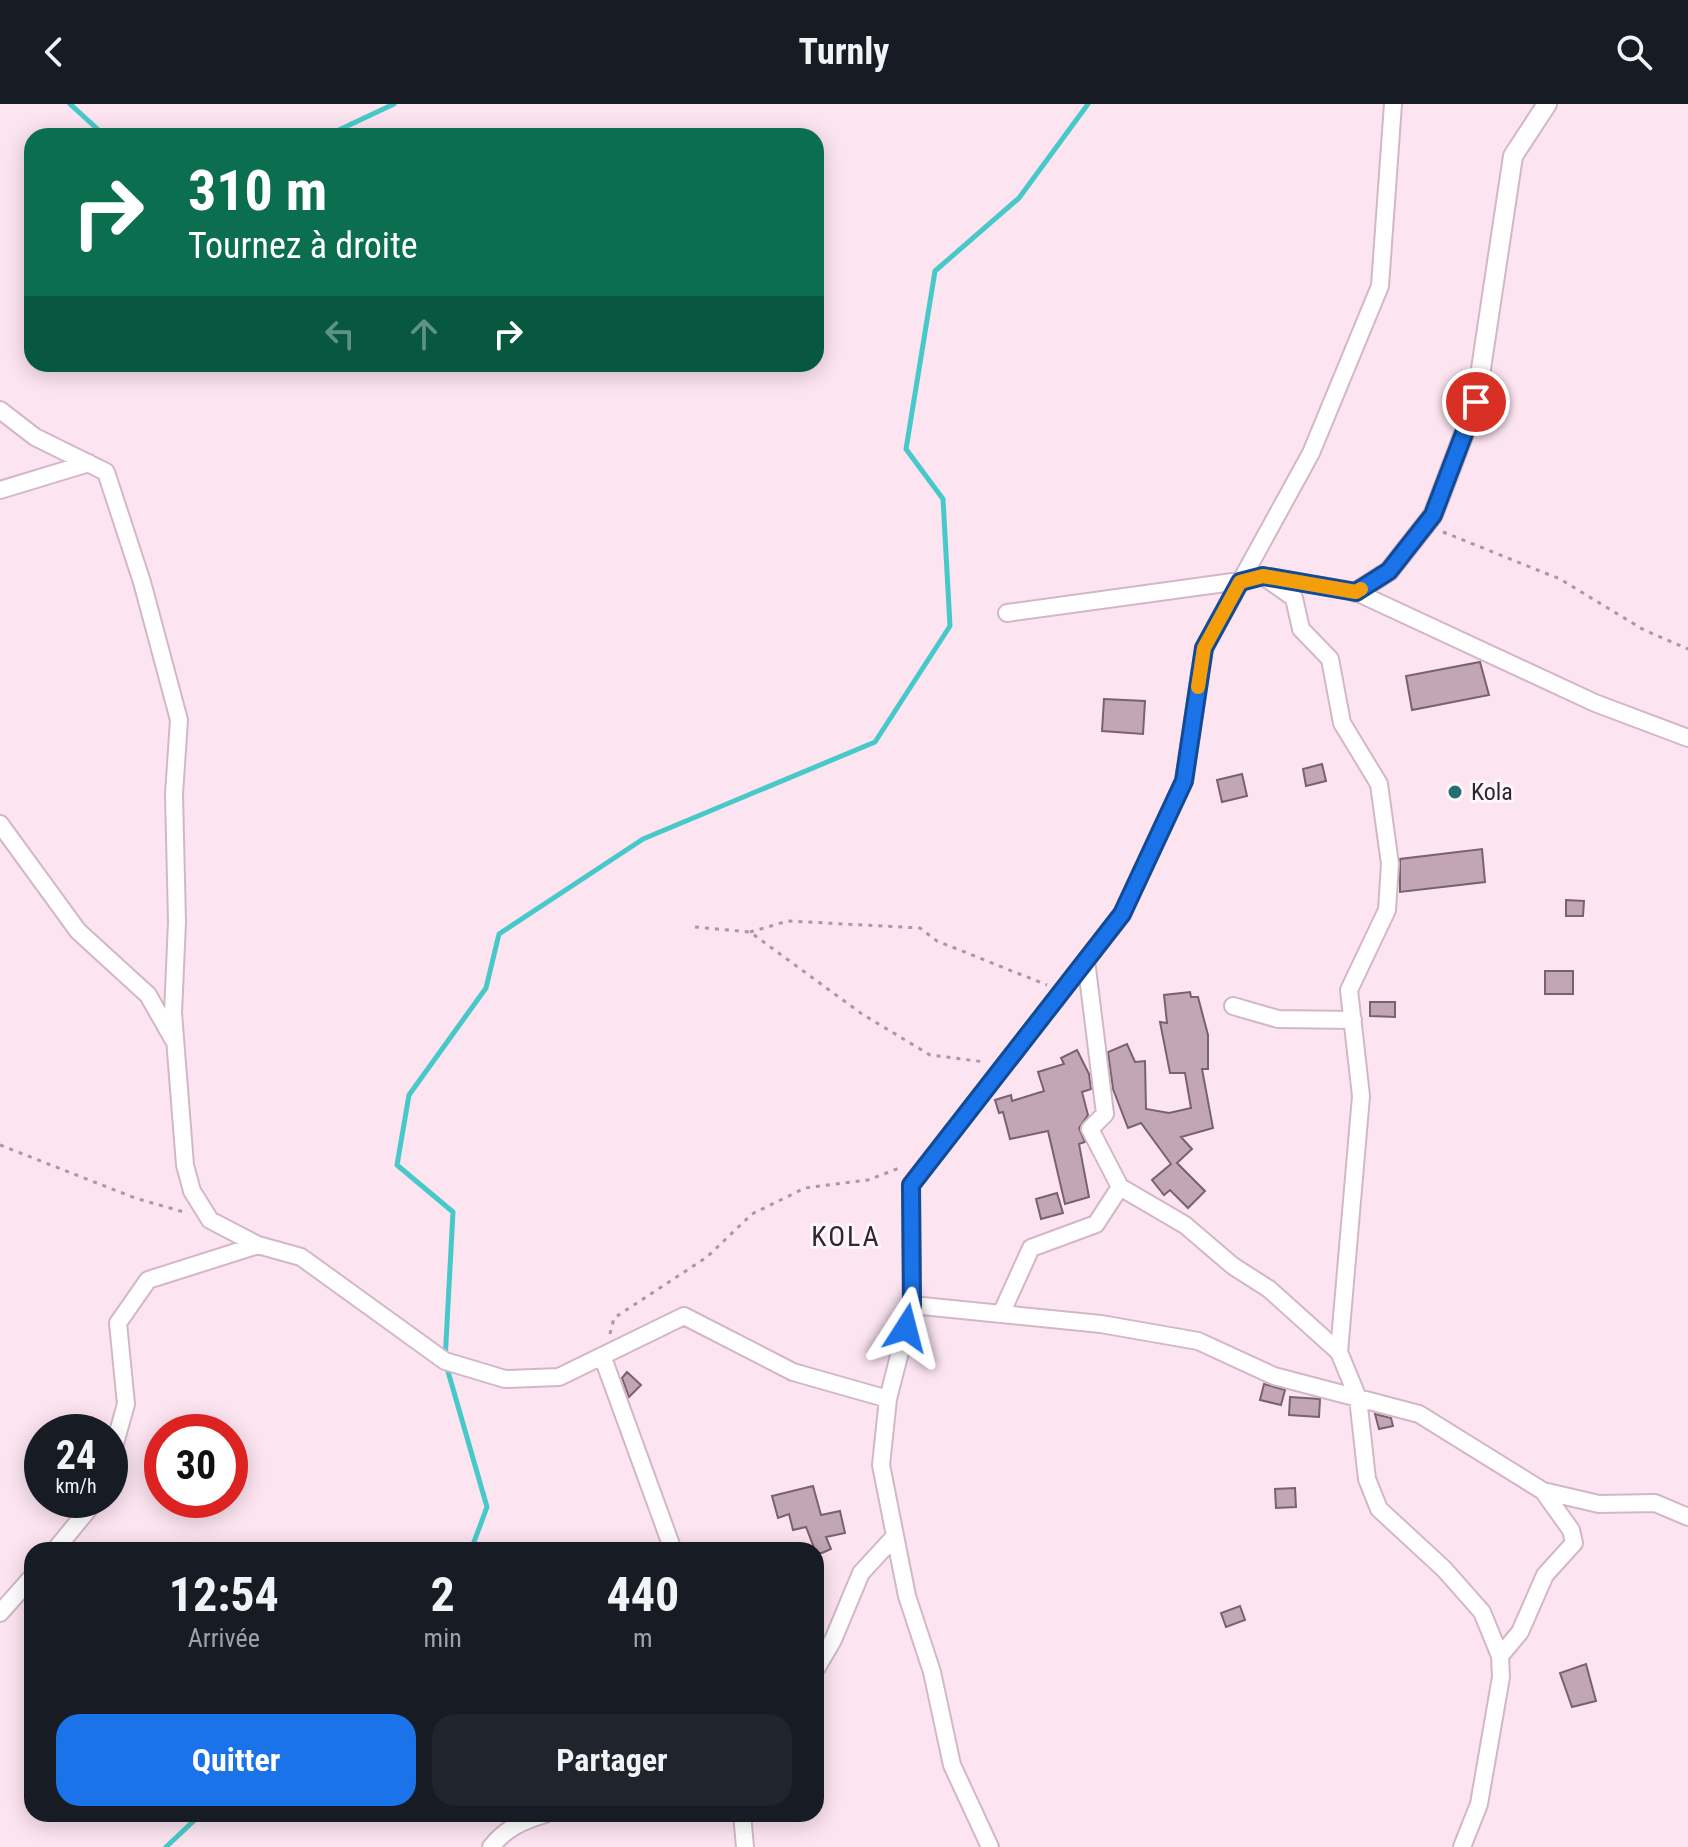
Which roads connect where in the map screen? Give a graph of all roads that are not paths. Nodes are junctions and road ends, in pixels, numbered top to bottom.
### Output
1 (1393, 104) edge
2 (1547, 104) edge
3 (0, 410) edge
4 (89, 463) junction
5 (0, 490) edge
6 (1263, 576) junction
7 (1240, 582) junction
8 (1356, 592) junction
9 (1007, 613) dead end
10 (1688, 738) edge
11 (0, 824) edge
12 (1086, 960) junction
13 (1233, 1006) dead end
14 (1353, 1020) junction
15 (176, 1043) junction
16 (1120, 1187) junction
17 (258, 1245) junction
18 (912, 1305) junction
19 (1001, 1314) junction
20 (1339, 1352) junction
21 (603, 1358) junction
22 (1358, 1398) junction
23 (888, 1399) junction
24 (123, 1414) edge
25 (1543, 1491) junction
26 (1688, 1517) edge
27 (81, 1518) edge
28 (895, 1536) junction
29 (62, 1542) edge
30 (670, 1542) edge
31 (24, 1586) edge
32 (0, 1613) edge
33 (824, 1655) edge
34 (1500, 1656) junction
35 (521, 1822) edge
36 (743, 1822) edge
37 (491, 1847) edge
38 (745, 1847) edge
39 (990, 1847) edge
40 (1462, 1847) edge

1 - 7 street
2 - 8 street
3 - 4 street
4 - 5 street
4 - 15 street
6 - 7 street
6 - 8 street
6 - 14 street
7 - 9 street
7 - 12 street
8 - 10 street
11 - 15 street
12 - 16 street
12 - 18 street
13 - 14 street
14 - 20 street
15 - 17 street
16 - 19 street
16 - 20 street
17 - 21 street
17 - 24 street
18 - 19 street
18 - 23 street
19 - 22 street
20 - 22 street
21 - 23 street
21 - 30 street
22 - 25 street
22 - 34 street
23 - 28 street
25 - 26 street
25 - 34 street
27 - 29 street
28 - 33 street
28 - 39 street
31 - 32 street
34 - 40 street
35 - 37 street
36 - 38 street

